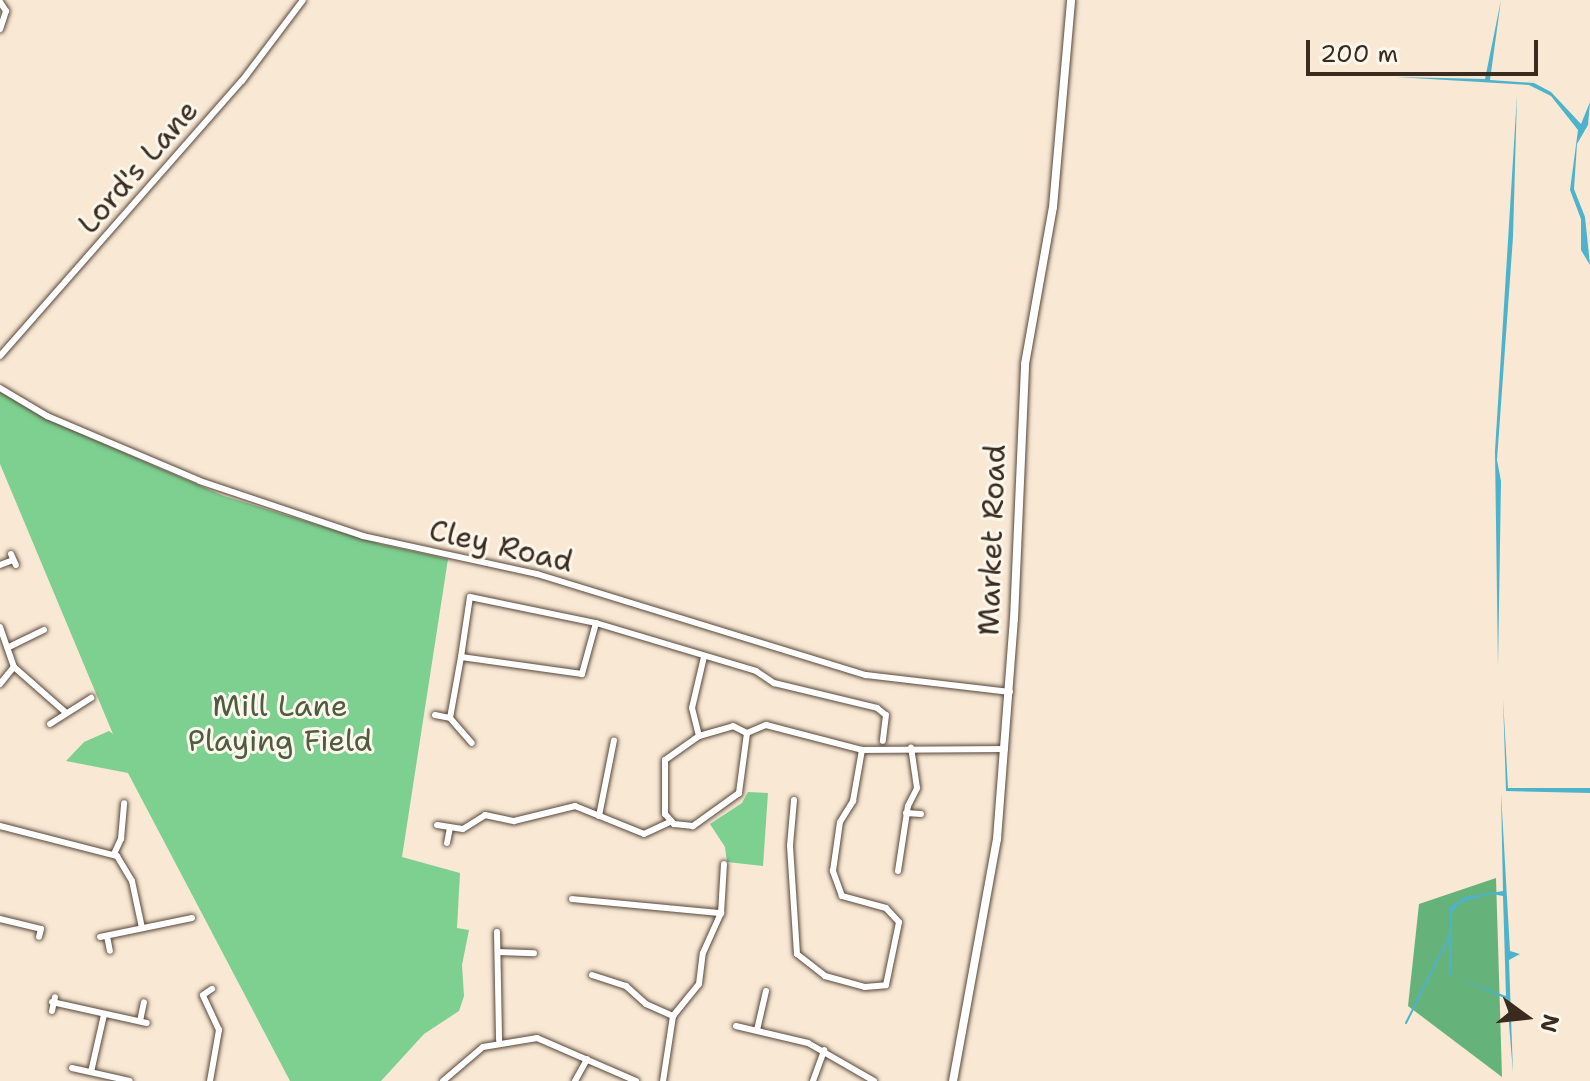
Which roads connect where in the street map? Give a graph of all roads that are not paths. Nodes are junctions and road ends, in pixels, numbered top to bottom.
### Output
1 (303, 0) edge
2 (1071, 0) edge
3 (0, 2) edge
4 (0, 29) edge
5 (0, 356) edge
6 (0, 388) edge
7 (13, 560) dead end
8 (0, 565) edge
9 (596, 623) junction
10 (0, 627) edge
11 (44, 630) dead end
12 (9, 647) junction
13 (461, 657) junction
14 (704, 657) junction
15 (14, 667) junction
16 (0, 684) edge
17 (1010, 692) junction
18 (91, 698) dead end
19 (64, 711) junction
20 (435, 715) dead end
21 (450, 718) junction
22 (50, 724) dead end
23 (747, 733) junction
24 (699, 736) junction
25 (614, 740) dead end
26 (883, 741) dead end
27 (472, 743) dead end
28 (911, 747) junction
29 (1005, 749) junction
30 (862, 750) junction
31 (794, 800) dead end
32 (124, 803) dead end
33 (906, 813) junction
34 (921, 814) dead end
35 (599, 816) junction
36 (670, 822) junction
37 (437, 825) dead end
38 (0, 826) edge
39 (450, 828) junction
40 (447, 843) dead end
41 (114, 854) junction
42 (724, 864) dead end
43 (898, 871) dead end
44 (572, 899) dead end
45 (721, 913) junction
46 (192, 918) dead end
47 (0, 919) edge
48 (142, 928) junction
49 (41, 929) dead end
50 (497, 932) dead end
51 (110, 951) dead end
52 (498, 952) junction
53 (534, 953) dead end
54 (592, 975) dead end
55 (212, 989) dead end
56 (766, 991) dead end
57 (144, 1002) dead end
58 (53, 1003) dead end
59 (104, 1015) junction
60 (673, 1016) junction
61 (736, 1026) dead end
62 (757, 1030) junction
63 (499, 1040) junction
64 (824, 1050) junction
65 (587, 1059) junction
66 (72, 1068) dead end
67 (91, 1072) junction
68 (130, 1081) edge
69 (210, 1081) edge
70 (443, 1081) edge
71 (575, 1081) edge
72 (636, 1081) edge
73 (663, 1081) edge
74 (813, 1081) edge
75 (874, 1081) edge
76 (953, 1081) edge

1 - 5 street, Lord's Lane
2 - 17 street, Market Road
3 - 4 street
6 - 17 street, Cley Road
7 - 8 street
9 - 13 street
9 - 13 street
9 - 14 street
10 - 12 street
11 - 12 street
12 - 15 street
13 - 21 street
14 - 24 street
14 - 26 street
15 - 16 street
15 - 19 street
17 - 29 street, Market Road
18 - 19 street
19 - 22 street
20 - 21 street
21 - 27 street
23 - 24 street
23 - 30 street
23 - 36 street
24 - 36 street
25 - 35 street
28 - 29 street
28 - 30 street
28 - 33 street
29 - 76 street, Market Road
30 - 31 street
32 - 41 street
33 - 34 street
33 - 43 street
35 - 36 street
35 - 39 street
37 - 39 street
38 - 41 street
39 - 40 street
41 - 48 street
42 - 45 street
44 - 45 street
45 - 60 street
46 - 48 street
47 - 49 street
48 - 51 street
50 - 52 street
52 - 53 street
52 - 63 street
54 - 60 street
55 - 69 street
56 - 62 street
57 - 59 street
58 - 59 street
59 - 67 street
60 - 73 street
61 - 62 street
62 - 64 street
63 - 65 street
63 - 70 street
64 - 74 street
64 - 75 street
65 - 71 street
65 - 72 street
66 - 67 street
67 - 68 street

